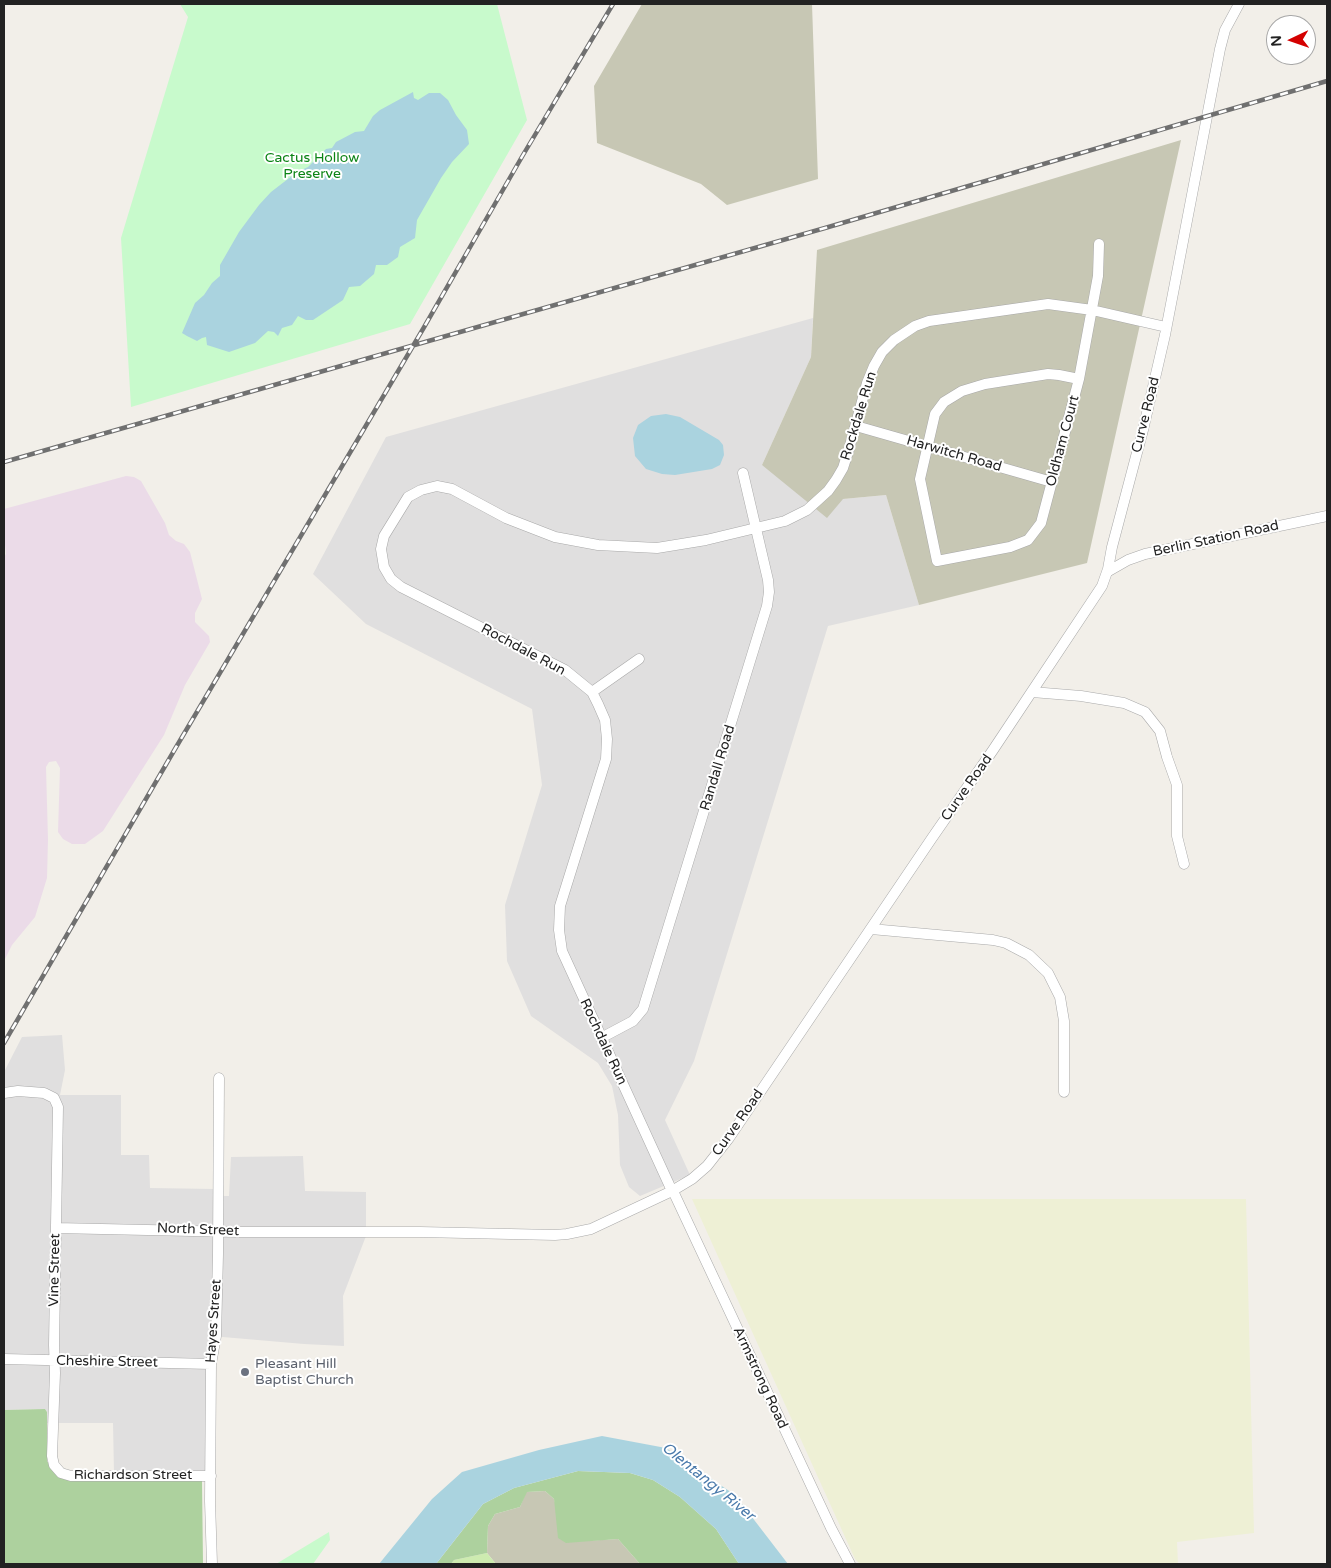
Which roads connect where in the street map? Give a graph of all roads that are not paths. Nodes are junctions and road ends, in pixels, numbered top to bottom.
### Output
1 (1238, 4) edge
2 (1099, 244) dead end
3 (1092, 310) junction
4 (1166, 327) junction
5 (1079, 379) junction
6 (856, 426) junction
7 (927, 446) junction
8 (743, 473) dead end
9 (1052, 482) junction
10 (1327, 516) edge
11 (756, 528) junction
12 (706, 540) joint
13 (1107, 572) junction
14 (639, 659) dead end
15 (592, 692) junction
16 (1032, 692) junction
17 (1184, 864) dead end
18 (871, 929) junction
19 (601, 1038) junction
20 (219, 1078) dead end
21 (1064, 1092) dead end
22 (4, 1093) edge
23 (673, 1191) junction
24 (56, 1228) junction
25 (218, 1231) junction
26 (340, 1232) joint
27 (4, 1359) edge
28 (54, 1361) junction
29 (211, 1364) junction
30 (57, 1469) joint
31 (211, 1476) junction
32 (212, 1564) edge
33 (850, 1564) edge

1 - 4 street, Curve Road
2 - 3 street, Oldham Court
3 - 4 street, Rockdale Run
3 - 5 street, Oldham Court
3 - 6 street, Rockdale Run
4 - 13 street, Curve Road
5 - 7 street
5 - 9 street, Oldham Court
6 - 7 street, Harwitch Road
6 - 11 street, Rockdale Run
7 - 9 street, Harwitch Road
7 - 9 street, Oldham Court
8 - 11 street, Randall Road
10 - 13 street, Berlin Station Road
11 - 12 street, Rockdale Run
11 - 19 street, Randall Road
12 - 15 street, Rochdale Run
13 - 16 street, Curve Road
14 - 15 street
15 - 19 street, Rochdale Run
16 - 17 street
16 - 18 street, Curve Road
18 - 21 street
18 - 23 street, Curve Road
19 - 23 street, Rochdale Run
20 - 25 street, Hayes Street
22 - 24 street, Vine Street
23 - 26 street, Curve Road
23 - 33 street, Armstrong Road
24 - 25 street, North Street
24 - 28 street, Vine Street
25 - 26 street, North Street
25 - 29 street, Hayes Street
27 - 28 street, Cheshire Street
28 - 29 street, Cheshire Street
28 - 30 street, Vine Street
29 - 31 street, Hayes Street
30 - 31 street, Richardson Street
31 - 32 street, Hayes Street

